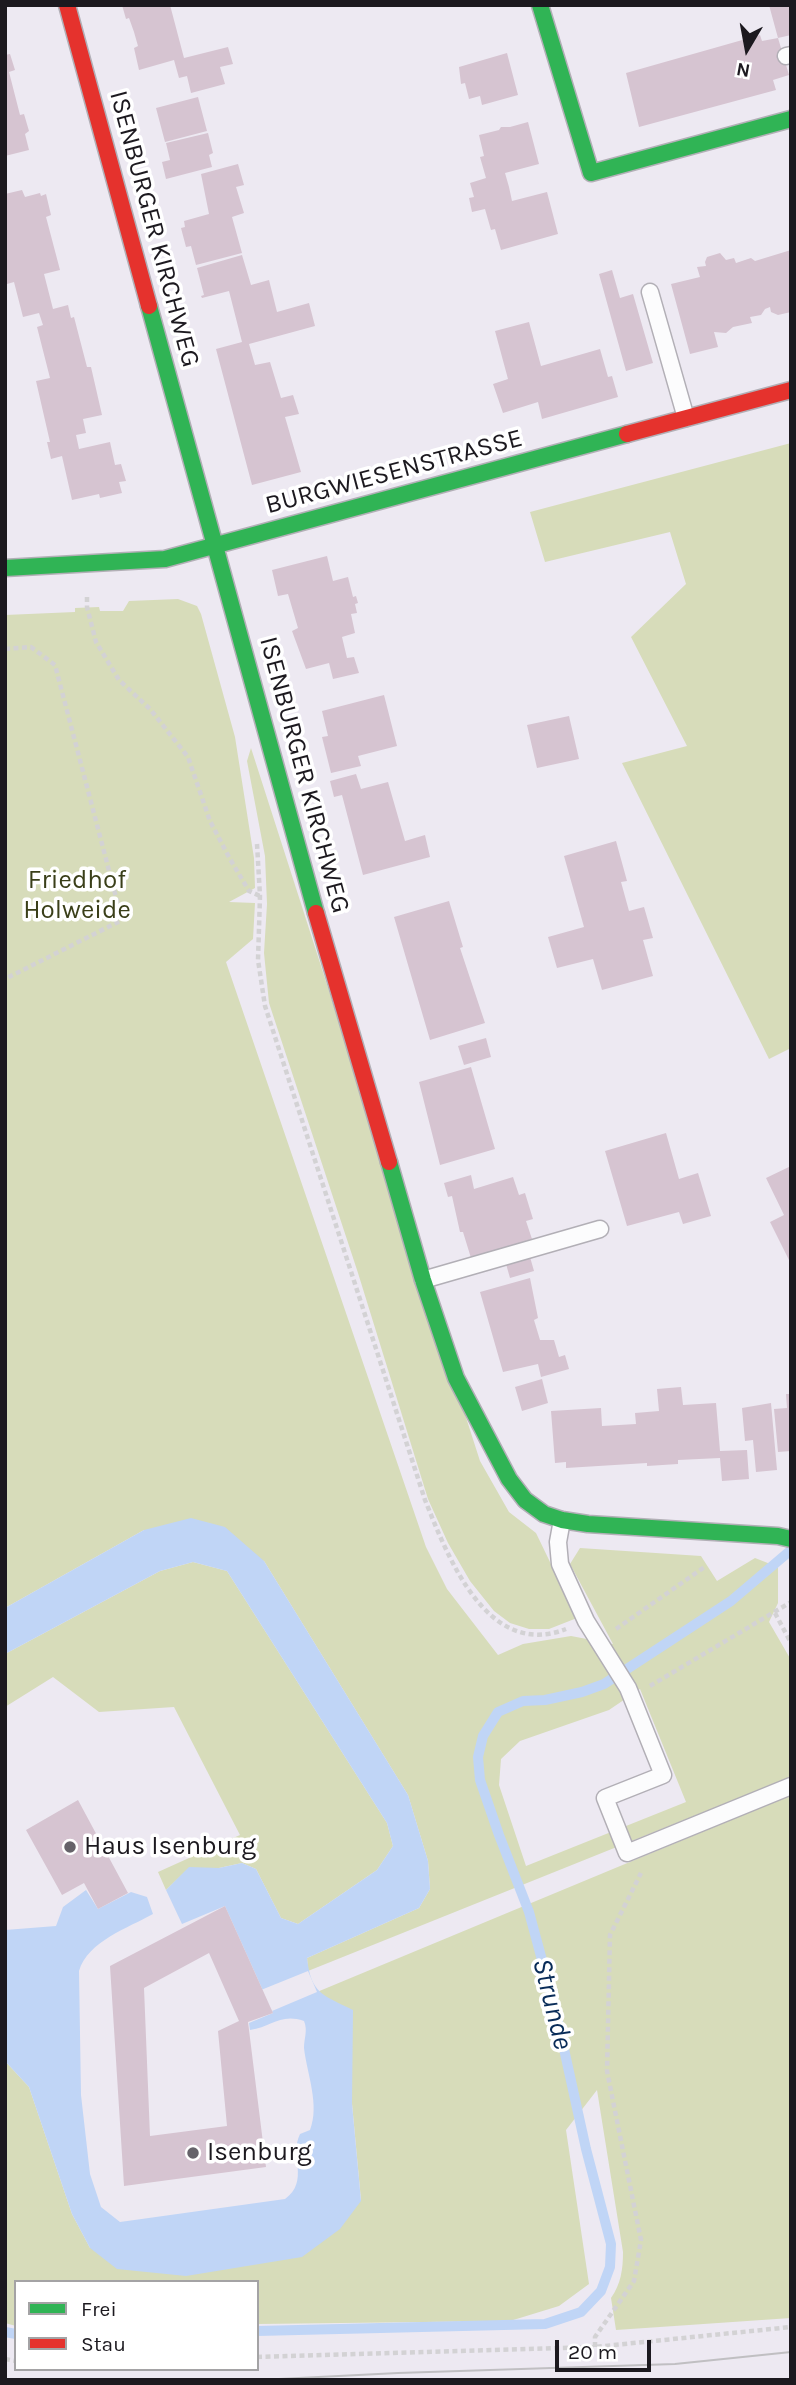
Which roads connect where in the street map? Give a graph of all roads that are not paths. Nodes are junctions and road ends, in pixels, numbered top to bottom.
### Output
1 (67, 5) edge
2 (540, 5) edge
3 (791, 120) edge
4 (650, 292) dead end
5 (791, 390) edge
6 (686, 418) junction
7 (215, 546) junction
8 (5, 568) edge
9 (600, 1229) dead end
10 (423, 1280) junction
11 (562, 1520) junction
12 (791, 1539) edge
13 (791, 1786) edge

1 - 7 street, ISENBURGER KIRCHWEG
2 - 3 street
4 - 6 lane
5 - 6 street, BURGWIESENSTRASSE
6 - 7 street, BURGWIESENSTRASSE
7 - 8 street, BURGWIESENSTRASSE
7 - 10 street, ISENBURGER KIRCHWEG
9 - 10 lane
10 - 11 street, ISENBURGER KIRCHWEG
11 - 12 street
11 - 13 lane

